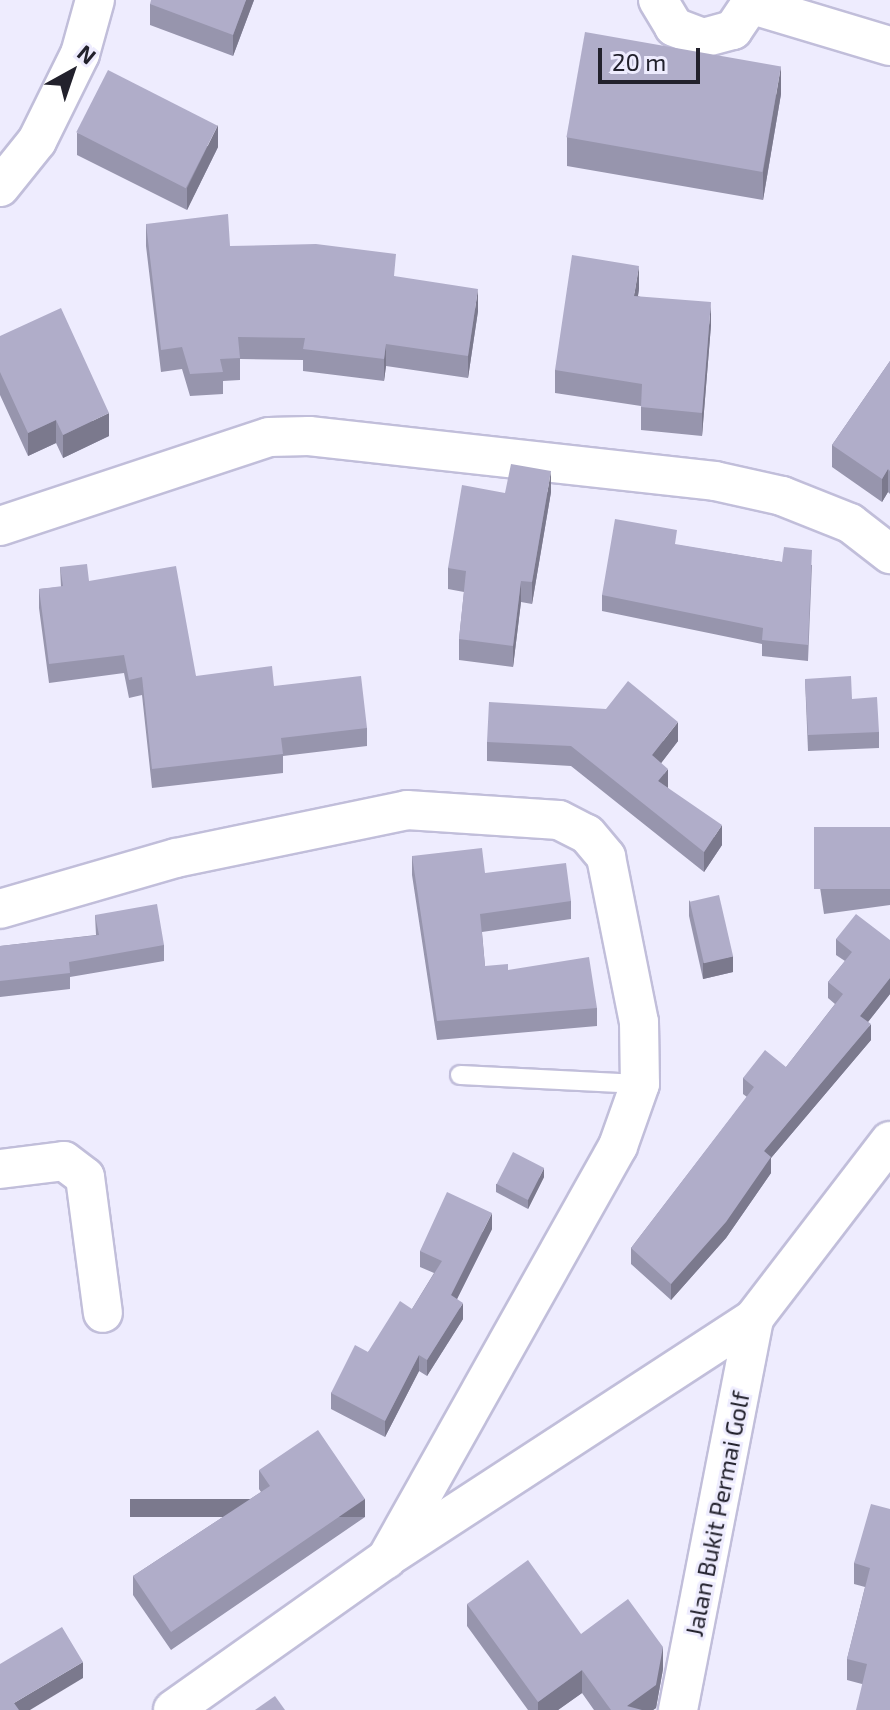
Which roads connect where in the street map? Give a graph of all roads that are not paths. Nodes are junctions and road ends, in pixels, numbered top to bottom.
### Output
1 (95, 0) edge
2 (658, 0) edge
3 (753, 2) edge
4 (890, 46) edge
5 (0, 187) edge
6 (0, 526) edge
7 (890, 554) edge
8 (0, 909) edge
9 (460, 1075) dead end
10 (640, 1084) junction
11 (890, 1141) edge
12 (0, 1169) edge
13 (103, 1313) dead end
14 (754, 1318) junction
15 (386, 1559) junction
16 (173, 1710) edge
17 (678, 1710) edge

1 - 5 street
2 - 3 street
3 - 4 street
6 - 7 street
8 - 10 street
9 - 10 lane
10 - 15 street
11 - 14 street
12 - 13 street
14 - 15 street
14 - 17 street, Jalan Bukit Permai Golf
15 - 16 street

